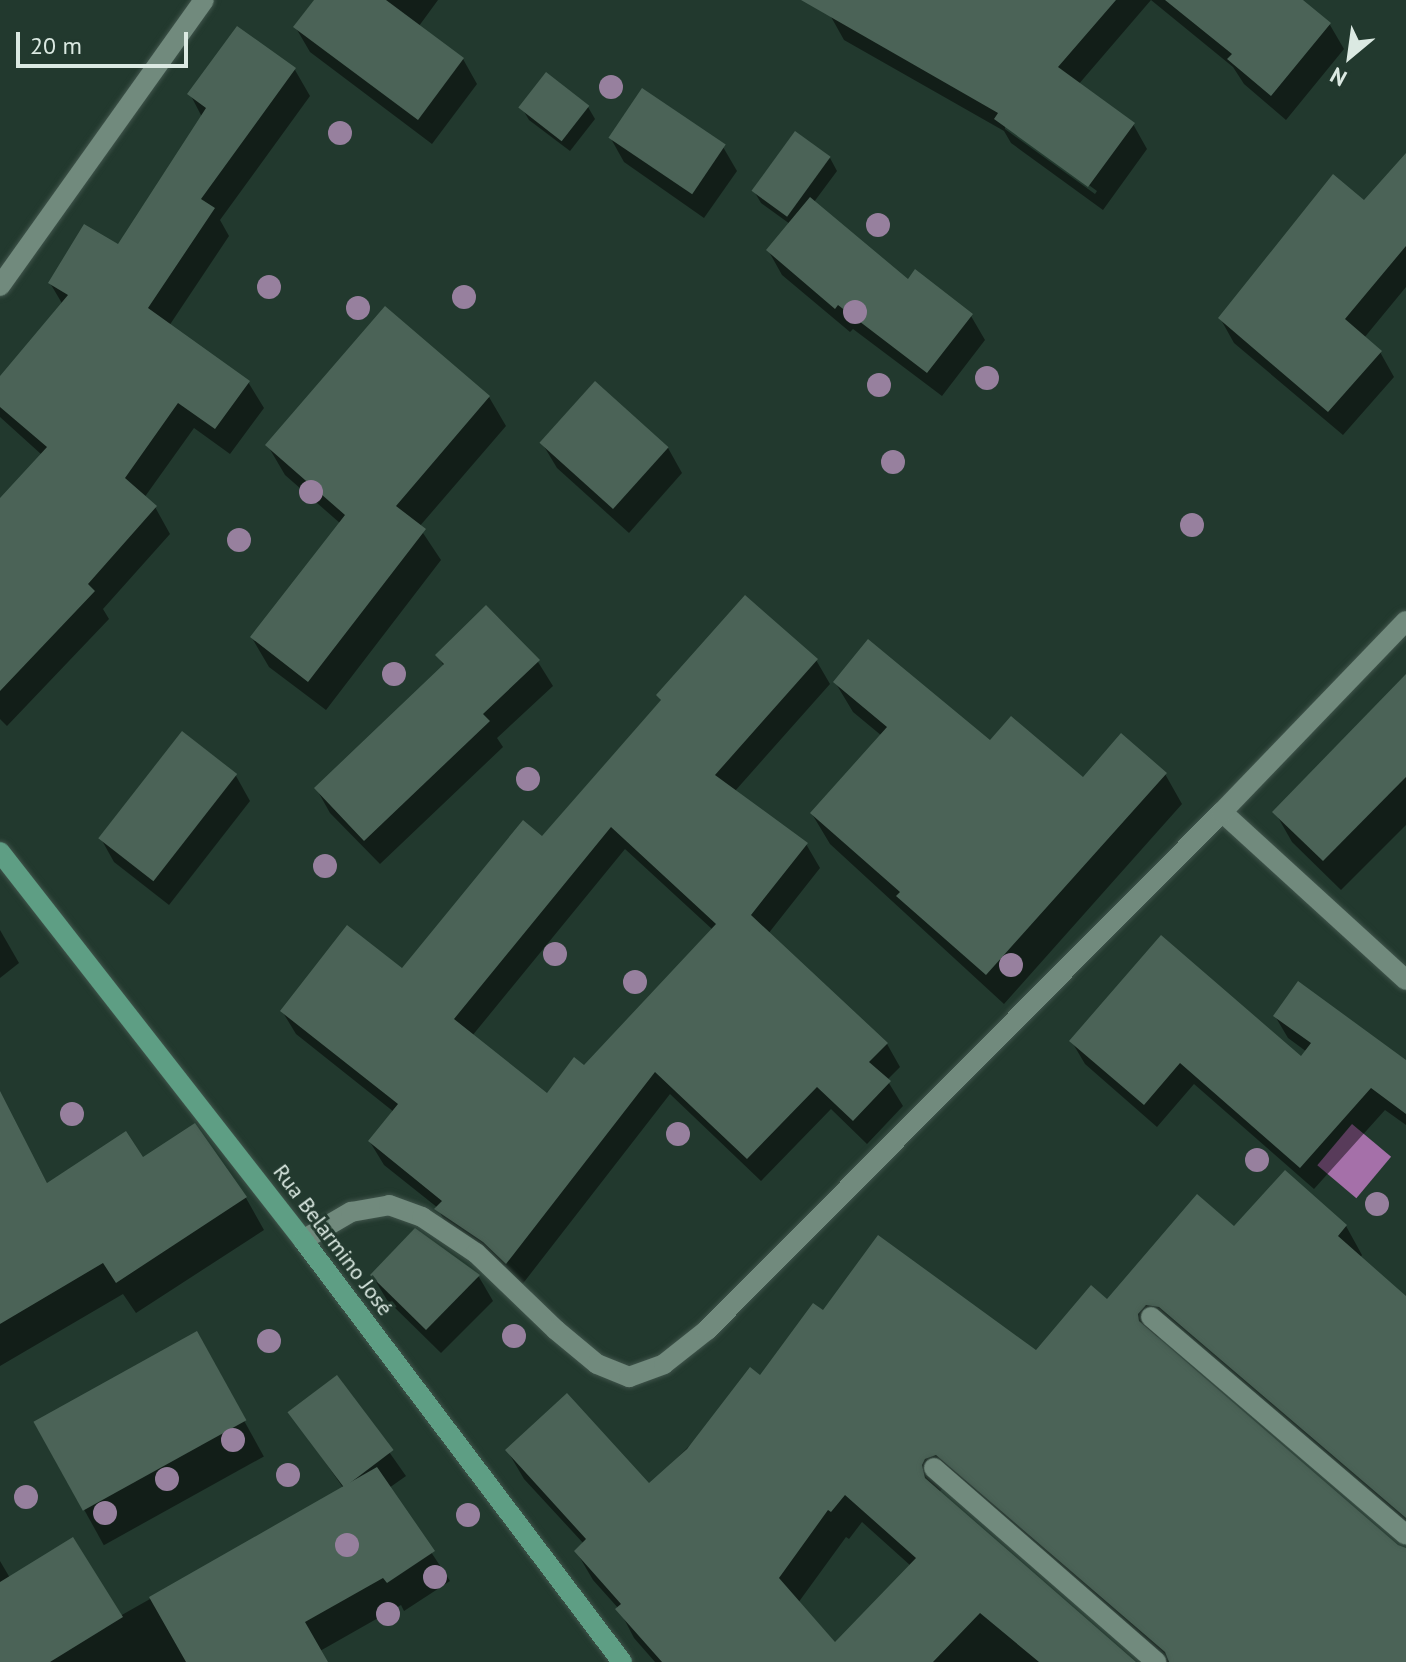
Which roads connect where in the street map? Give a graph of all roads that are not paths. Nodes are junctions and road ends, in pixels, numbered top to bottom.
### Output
1 (204, 0) edge
2 (0, 286) edge
3 (1406, 621) edge
4 (1222, 812) junction
5 (0, 852) edge
6 (1406, 980) edge
7 (303, 1240) junction
8 (1151, 1317) dead end
9 (934, 1468) dead end
10 (1406, 1535) edge
11 (622, 1662) edge
12 (1156, 1662) edge

1 - 2 street
3 - 4 street
4 - 6 street
4 - 7 street
5 - 7 street, Rua Belarmino José
7 - 11 street, Rua Belarmino José
8 - 10 street
9 - 12 street

